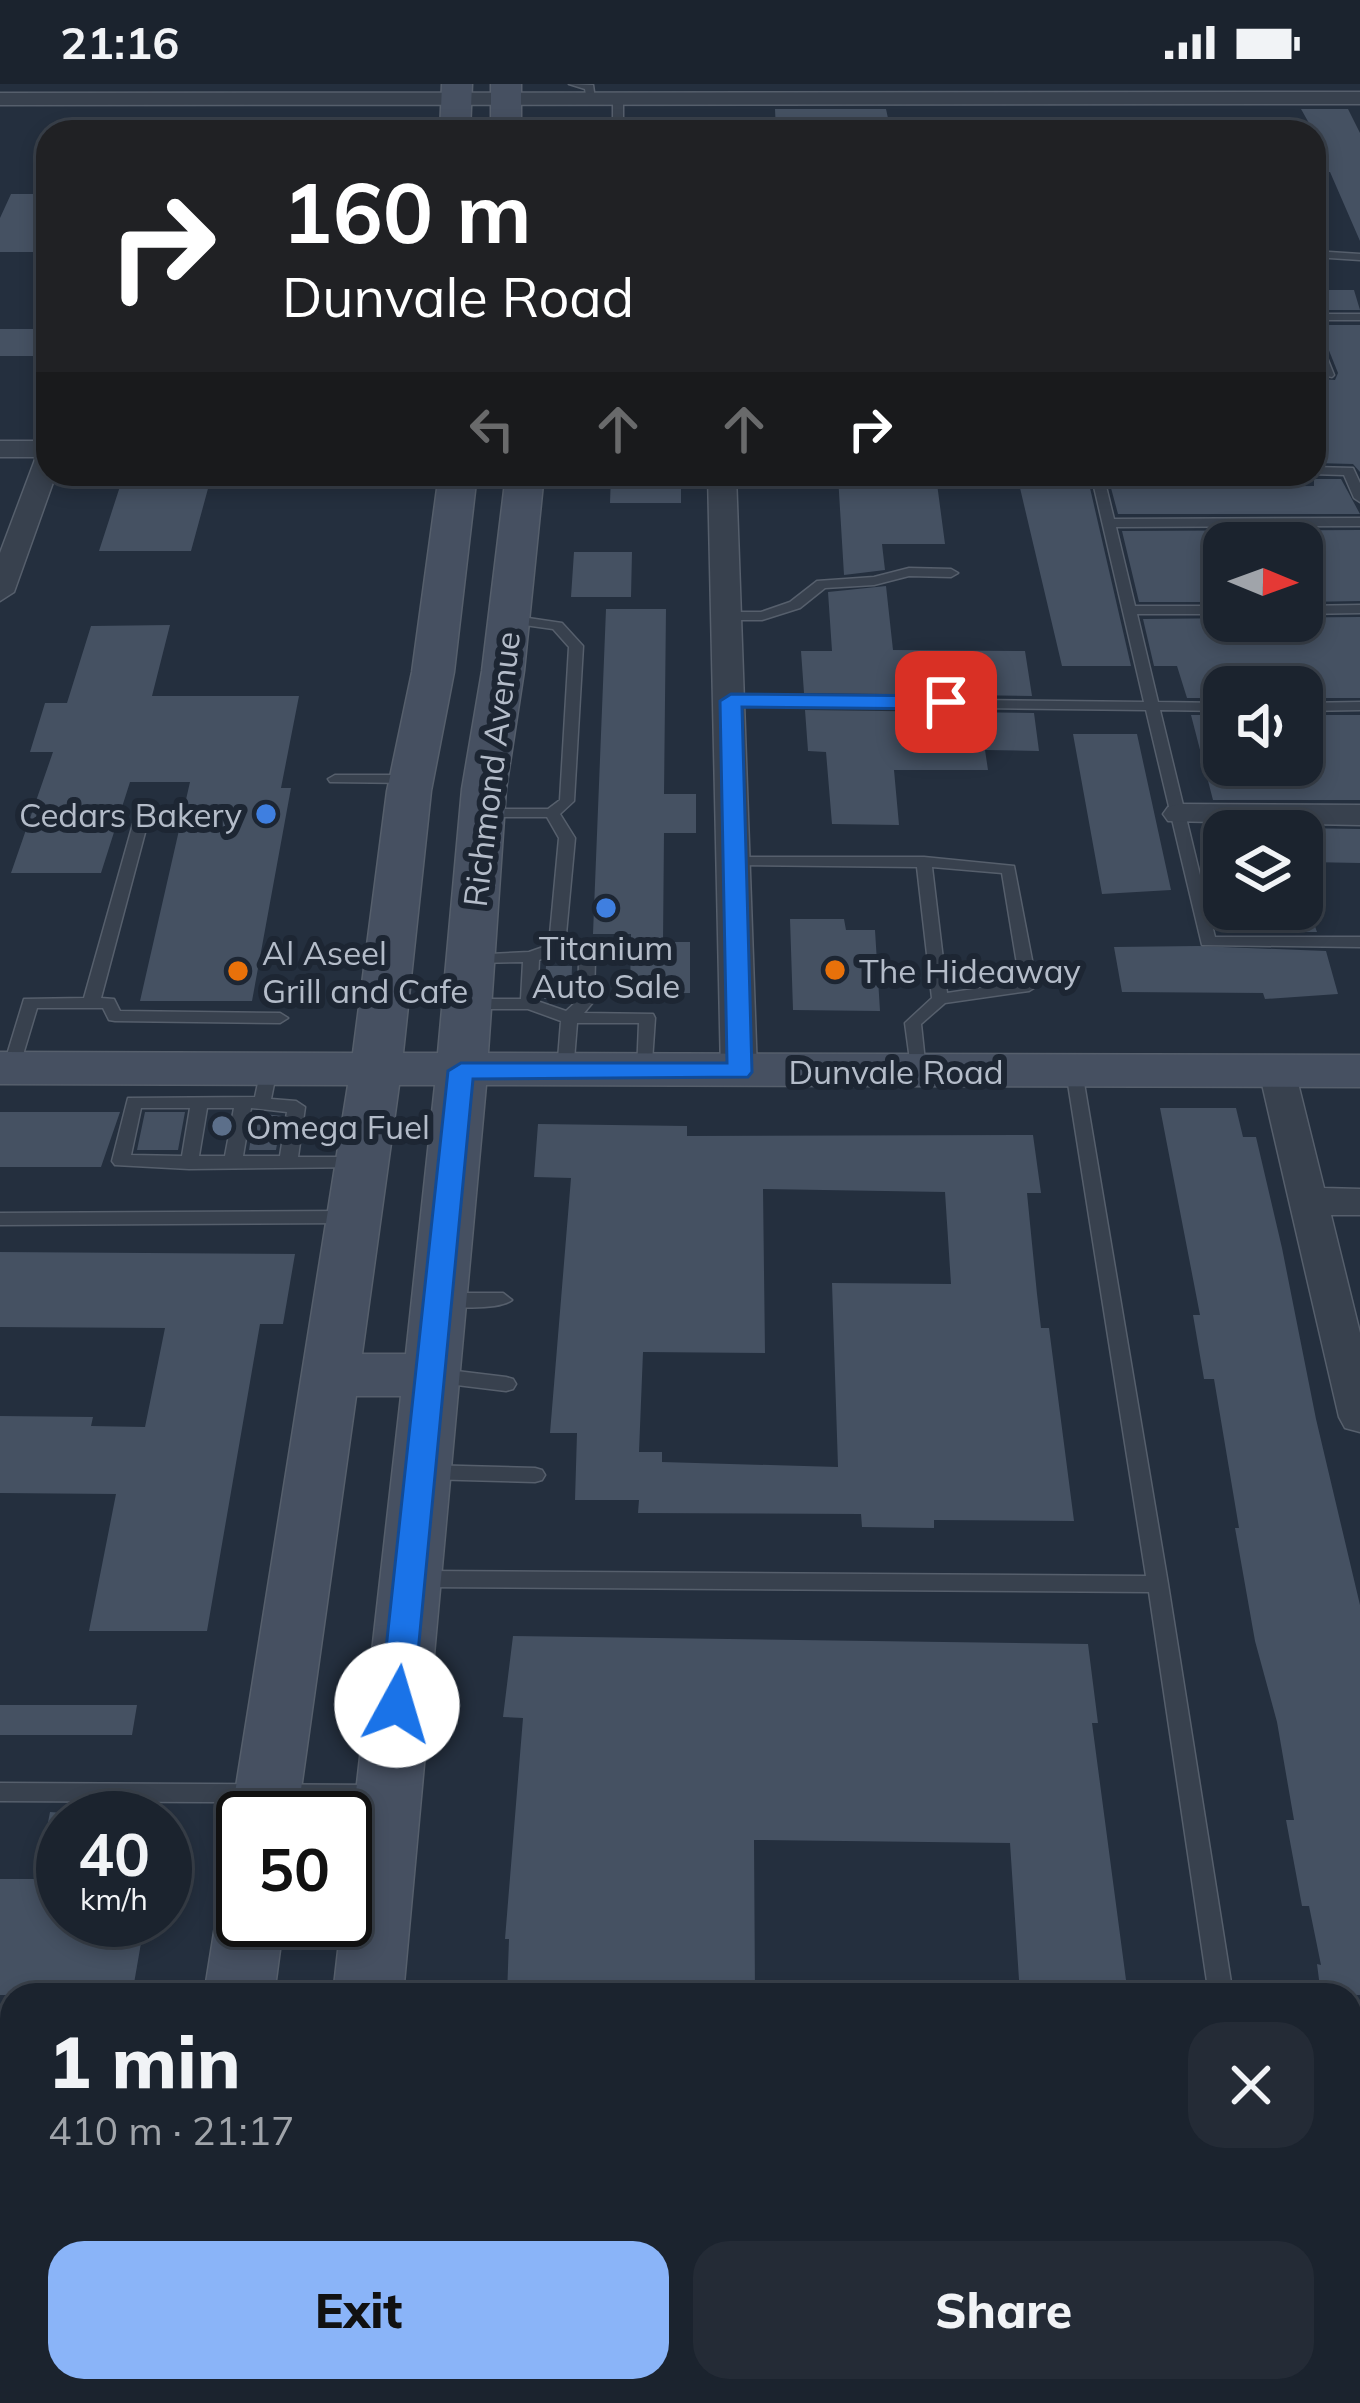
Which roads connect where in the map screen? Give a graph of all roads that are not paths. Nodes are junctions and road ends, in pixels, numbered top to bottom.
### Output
1 (456, 92) edge
2 (505, 92) edge
3 (582, 92) edge
4 (1360, 98) edge
5 (0, 99) edge
6 (618, 99) junction
7 (618, 120) edge
8 (1326, 255) edge
9 (1360, 257) edge
10 (1326, 317) edge
11 (1360, 317) edge
12 (1326, 370) edge
13 (1328, 375) dead end
14 (0, 449) edge
15 (36, 449) edge
16 (1354, 471) edge
17 (38, 486) edge
18 (456, 486) edge
19 (524, 486) edge
20 (723, 486) edge
21 (1100, 486) edge
22 (1360, 498) edge
23 (1360, 522) edge
24 (1109, 523) junction
25 (951, 573) dead end
26 (0, 592) edge
27 (1130, 610) junction
28 (1203, 610) edge
29 (1323, 610) edge
30 (1360, 610) edge
31 (440, 611) junction
32 (509, 614) junction
33 (728, 616) junction
34 (731, 701) junction
35 (1203, 706) edge
36 (1323, 706) edge
37 (1360, 706) edge
38 (1155, 707) junction
39 (335, 779) dead end
40 (409, 794) junction
41 (152, 812) dead end
42 (482, 813) junction
43 (552, 813) junction
44 (1179, 814) junction
45 (1360, 814) edge
46 (735, 862) junction
47 (924, 862) junction
48 (1360, 942) edge
49 (557, 948) junction
50 (531, 956) junction
51 (470, 958) junction
52 (940, 999) junction
53 (92, 1003) junction
54 (467, 1004) junction
55 (529, 1004) junction
56 (280, 1018) dead end
57 (569, 1018) junction
58 (5, 1068) edge
59 (376, 1070) junction
60 (461, 1071) junction
61 (918, 1071) junction
62 (1277, 1071) junction
63 (1360, 1071) edge
64 (565, 1072) junction
65 (645, 1072) junction
66 (740, 1072) junction
67 (1077, 1088) junction
68 (183, 1092) junction
69 (258, 1092) junction
70 (189, 1163) junction
71 (233, 1163) junction
72 (288, 1163) junction
73 (358, 1190) junction
74 (1309, 1202) junction
75 (1360, 1202) edge
76 (0, 1219) edge
77 (438, 1300) junction
78 (503, 1300) dead end
79 (330, 1375) junction
80 (430, 1376) junction
81 (506, 1384) dead end
82 (1358, 1402) edge
83 (421, 1472) junction
84 (535, 1475) dead end
85 (410, 1579) junction
86 (1158, 1583) junction
87 (268, 1791) edge
88 (0, 1792) edge
89 (387, 1793) junction
90 (372, 1795) edge
91 (216, 1804) edge
92 (246, 1947) edge
93 (241, 1983) edge
94 (369, 1983) edge
95 (1219, 1983) edge

1 - 2 street
1 - 5 street
2 - 3 street
3 - 6 street
4 - 6 street
6 - 7 lane
8 - 9 lane
10 - 11 lane
12 - 13 lane
14 - 15 street
16 - 22 lane
17 - 26 street
18 - 31 main road
19 - 32 main road, Richmond Avenue
20 - 33 street
21 - 24 lane
23 - 24 lane
24 - 27 lane
25 - 33 lane
27 - 28 lane
27 - 38 lane
29 - 30 lane
31 - 32 main road
31 - 40 main road
32 - 42 main road, Richmond Avenue
32 - 43 lane
33 - 34 street
34 - 38 lane
34 - 46 street
35 - 38 lane
36 - 37 lane
38 - 44 lane
39 - 40 lane
40 - 42 main road
40 - 59 main road
41 - 53 lane
42 - 43 lane
42 - 51 main road, Richmond Avenue
43 - 49 lane
44 - 45 street
44 - 48 lane
46 - 47 lane
46 - 66 street
47 - 52 lane
47 - 52 lane
49 - 50 lane
49 - 57 lane
50 - 51 lane
50 - 55 lane
51 - 54 main road, Richmond Avenue
52 - 61 lane
53 - 56 lane
53 - 58 lane
54 - 55 lane
54 - 60 main road, Richmond Avenue
55 - 57 lane
57 - 64 lane
57 - 65 lane
58 - 68 main road, Dunvale Road
59 - 60 main road, Dunvale Road
59 - 69 main road, Dunvale Road
59 - 73 main road
60 - 64 main road, Dunvale Road
60 - 77 main road, Richmond Avenue
61 - 66 main road, Dunvale Road
61 - 67 main road, Dunvale Road
62 - 63 main road, Dunvale Road
62 - 67 main road, Dunvale Road
62 - 74 street
64 - 65 main road, Dunvale Road
65 - 66 main road, Dunvale Road
67 - 86 lane
68 - 69 main road, Dunvale Road
68 - 70 lane
68 - 70 lane
69 - 71 lane
69 - 72 lane
70 - 71 lane
71 - 72 lane
72 - 73 lane
73 - 76 lane
73 - 79 main road
74 - 75 street
74 - 82 street
77 - 78 lane
77 - 80 main road, Richmond Avenue
79 - 80 main road
79 - 87 main road
80 - 81 lane
80 - 83 main road, Richmond Avenue
83 - 84 lane
83 - 85 main road, Richmond Avenue
85 - 86 lane
85 - 89 main road, Richmond Avenue
86 - 95 lane
88 - 91 lane
89 - 90 lane
89 - 94 main road, Richmond Avenue
92 - 93 main road

